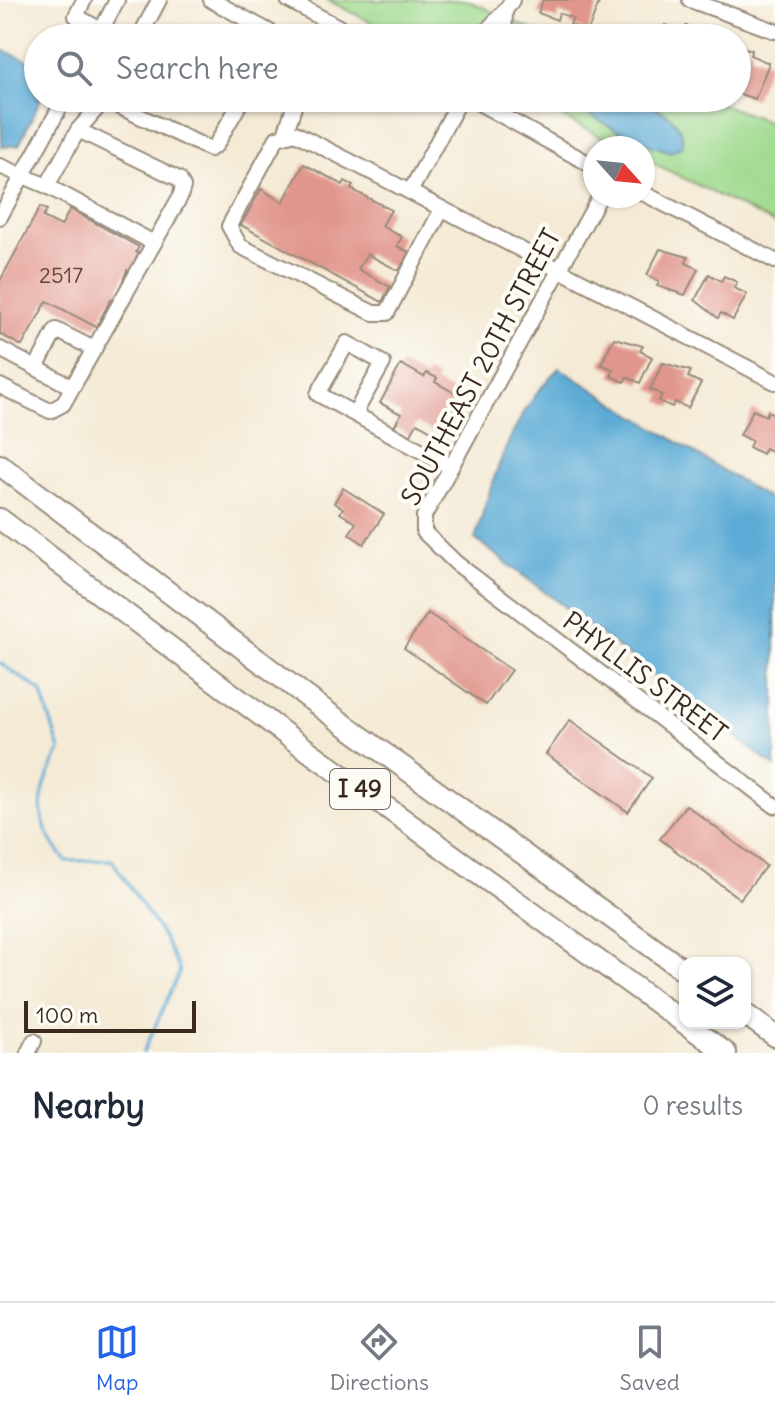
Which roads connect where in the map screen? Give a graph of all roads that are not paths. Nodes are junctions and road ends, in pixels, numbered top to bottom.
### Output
1 (117, 0) edge
2 (159, 0) edge
3 (211, 0) edge
4 (288, 0) edge
5 (690, 0) edge
6 (80, 2) edge
7 (508, 7) edge
8 (86, 24) edge
9 (104, 24) edge
10 (146, 24) edge
11 (255, 24) edge
12 (321, 24) edge
13 (491, 24) edge
14 (773, 27) edge
15 (57, 112) edge
16 (94, 112) edge
17 (133, 112) edge
18 (235, 112) edge
19 (292, 112) edge
20 (453, 112) edge
21 (497, 112) edge
22 (78, 130) junction
23 (285, 134) junction
24 (583, 160) edge
25 (0, 166) edge
26 (23, 176) junction
27 (47, 186) junction
28 (410, 192) junction
29 (655, 199) edge
30 (593, 208) edge
31 (442, 209) junction
32 (0, 217) edge
33 (154, 243) junction
34 (775, 261) edge
35 (558, 270) junction
36 (0, 349) edge
37 (94, 349) junction
38 (36, 368) junction
39 (775, 382) edge
40 (0, 386) edge
41 (72, 387) junction
42 (355, 413) junction
43 (0, 465) edge
44 (451, 467) junction
45 (0, 519) edge
46 (486, 585) joint
47 (775, 806) edge
48 (679, 967) edge
49 (751, 1018) edge
50 (775, 1036) edge
51 (726, 1053) edge

1 - 9 street
2 - 10 street
3 - 11 street
4 - 12 street
5 - 14 street
6 - 8 street
7 - 13 street
15 - 26 street
16 - 22 street
17 - 18 street
19 - 23 street
20 - 28 street
21 - 24 street
22 - 27 street
22 - 33 street
23 - 28 street
23 - 31 street
25 - 26 street
26 - 27 street
26 - 32 street
27 - 33 street
28 - 31 street
29 - 34 street
30 - 35 street, SOUTHEAST 20TH STREET
31 - 35 street
33 - 37 street
35 - 39 street
35 - 44 street, SOUTHEAST 20TH STREET
36 - 38 street
37 - 38 street
37 - 41 street
38 - 41 street
40 - 41 street
42 - 42 street
42 - 44 street
43 - 48 highway, I 49
44 - 46 street, SOUTHEAST 20TH STREET
45 - 51 highway, I 49
46 - 47 street, PHYLLIS STREET
49 - 50 highway

